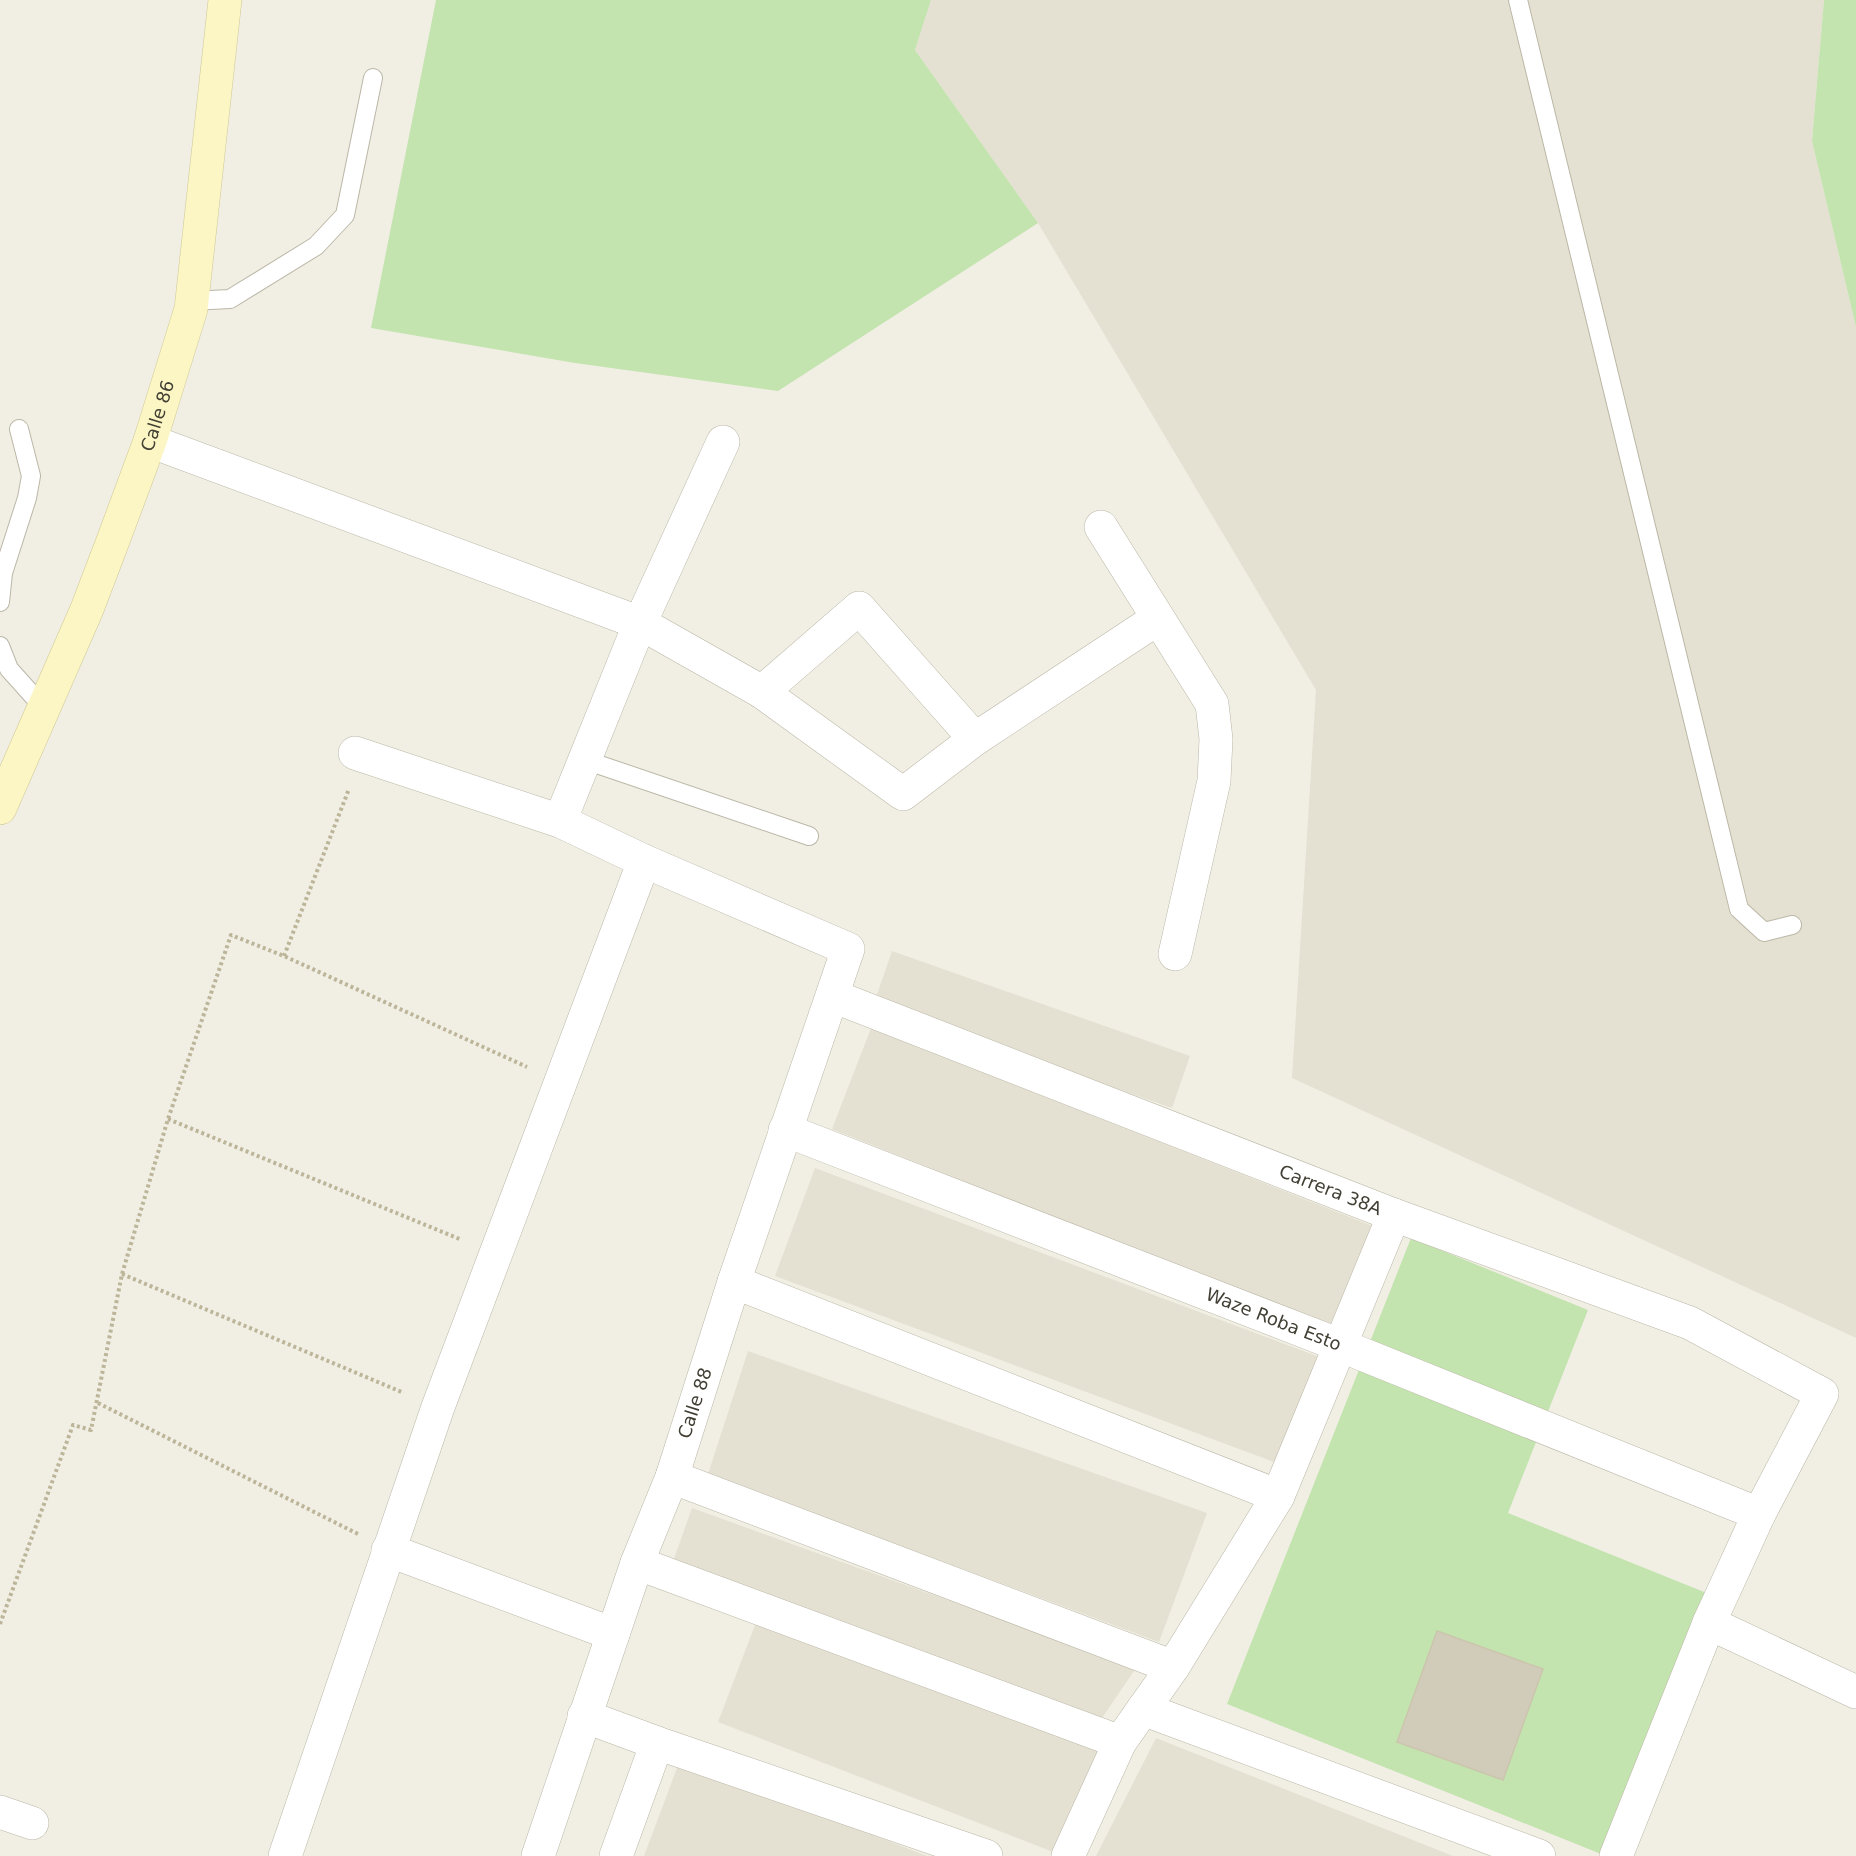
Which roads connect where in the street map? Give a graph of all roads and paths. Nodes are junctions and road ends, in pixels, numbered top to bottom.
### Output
1 (225, 0) edge
2 (1518, 0) edge
3 (373, 78) dead end
4 (191, 301) junction
5 (19, 429) dead end
6 (150, 441) junction
7 (723, 442) dead end
8 (1101, 527) dead end
9 (0, 602) edge
10 (1157, 619) junction
11 (640, 623) junction
12 (0, 646) edge
13 (762, 692) junction
14 (44, 708) junction
15 (975, 739) junction
16 (359, 754) joint
17 (585, 760) junction
18 (1, 804) edge
19 (560, 821) junction
20 (809, 836) dead end
21 (644, 861) junction
22 (1792, 925) dead end
23 (1175, 954) dead end
24 (284, 956) junction
25 (833, 996) junction
26 (560, 1082) junction
27 (168, 1119) junction
28 (785, 1130) junction
29 (1394, 1215) junction
30 (496, 1254) junction
31 (122, 1274) junction
32 (734, 1282) junction
33 (1342, 1346) junction
34 (98, 1403) junction
35 (438, 1407) junction
36 (672, 1477) junction
37 (1278, 1496) junction
38 (1760, 1514) junction
39 (388, 1550) junction
40 (637, 1563) junction
41 (1709, 1623) junction
42 (0, 1624) edge
43 (613, 1634) junction
44 (1173, 1666) junction
45 (1856, 1692) edge
46 (1143, 1709) junction
47 (584, 1716) junction
48 (1120, 1742) junction
49 (657, 1743) junction
50 (0, 1812) edge
51 (32, 1822) dead end
52 (285, 1856) edge
53 (538, 1856) edge
54 (616, 1856) edge
55 (986, 1856) edge
56 (1068, 1856) edge
57 (1539, 1856) edge
58 (1616, 1856) edge

1 - 4 main road, Calle 86
2 - 22 lane
3 - 4 lane
4 - 6 main road, Calle 86
5 - 9 lane
6 - 11 street
6 - 14 main road, Calle 86
7 - 11 street
8 - 10 street
10 - 15 street
10 - 23 street
11 - 13 street
11 - 17 street
12 - 14 lane
13 - 15 street
13 - 15 street
14 - 18 main road, Calle 86
16 - 19 street
16 - 24 path
17 - 19 street
17 - 20 lane
19 - 21 street
21 - 25 street, Calle 88
21 - 26 street
24 - 26 path
24 - 27 path
25 - 28 street, Calle 88
25 - 29 street, Carrera 38A
26 - 30 street
27 - 30 path
27 - 31 path
28 - 32 street, Calle 88
28 - 33 street, Waze Roba Esto
29 - 33 street
29 - 38 street, Carrera 38A
30 - 35 street
31 - 34 path
31 - 35 path
32 - 36 street, Calle 88
32 - 37 street
33 - 37 street
33 - 38 street, Waze Roba Esto
34 - 39 path
34 - 42 path
35 - 39 street
36 - 40 street, Calle 88
36 - 44 street
37 - 44 street
38 - 41 street
39 - 43 street
39 - 52 street
40 - 43 street, Calle 88
40 - 48 street
41 - 45 street
41 - 58 street
43 - 47 street, Calle 88
44 - 46 street
46 - 48 street
46 - 57 street
47 - 49 street
47 - 53 street, Calle 88
48 - 56 street
49 - 54 street
49 - 55 street
50 - 51 street

